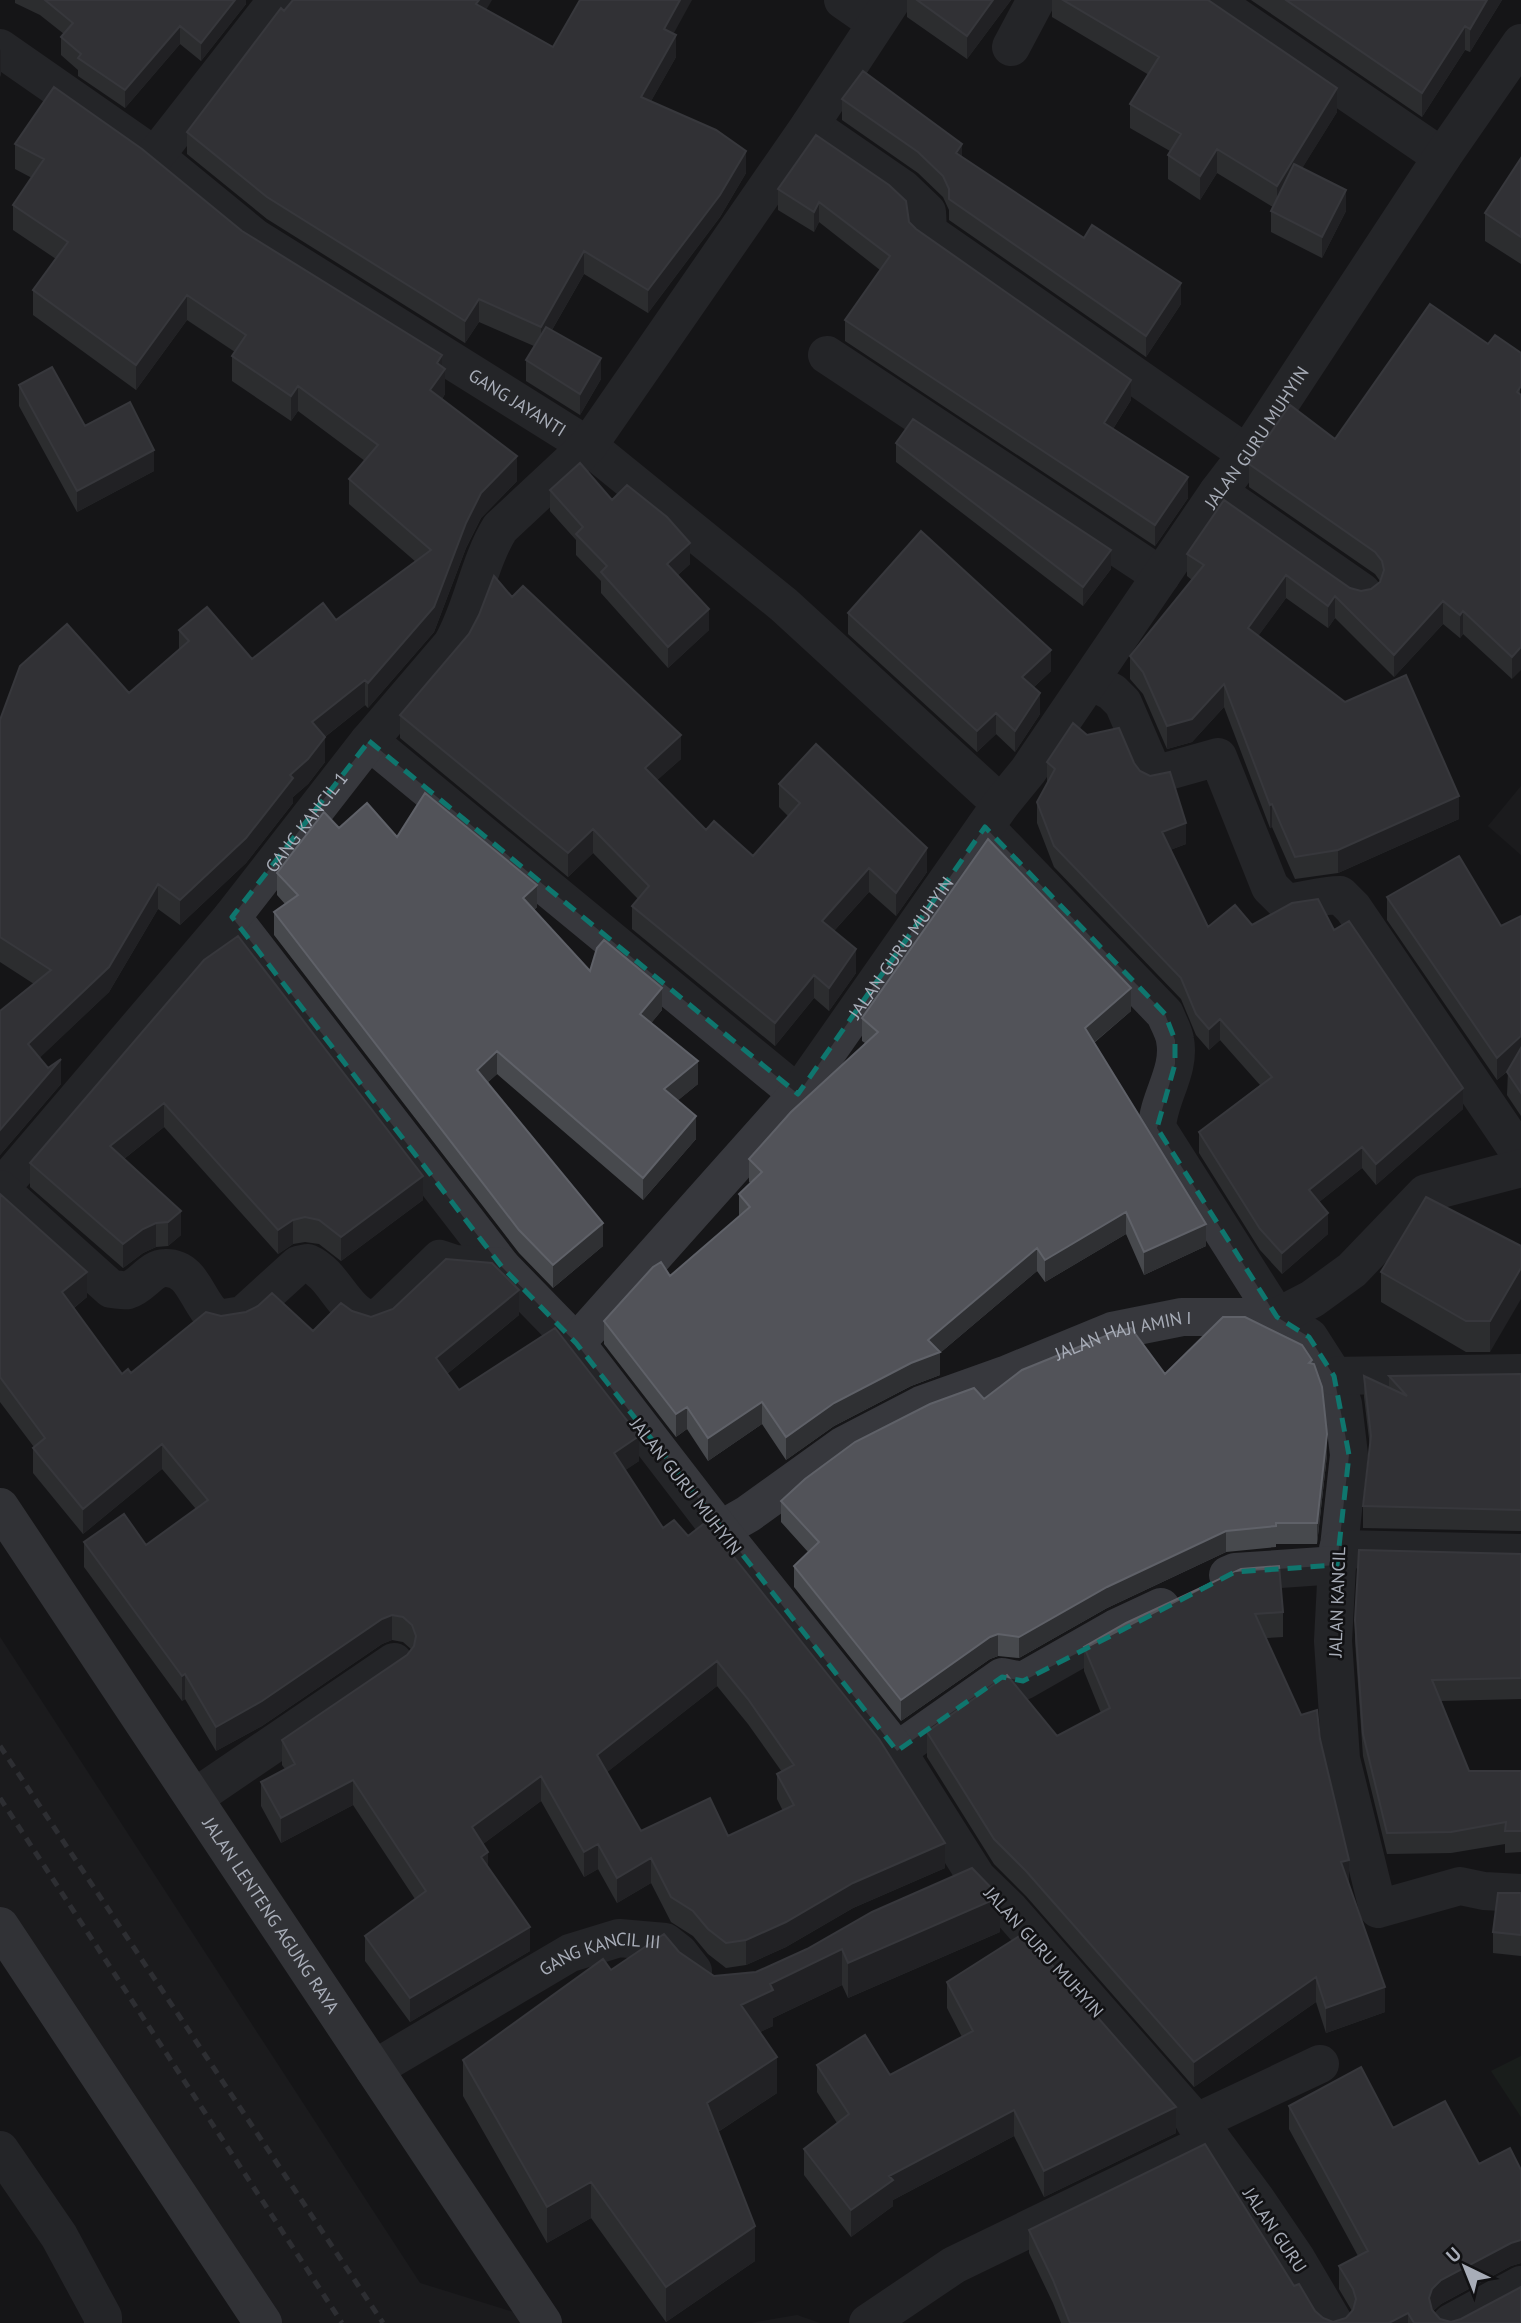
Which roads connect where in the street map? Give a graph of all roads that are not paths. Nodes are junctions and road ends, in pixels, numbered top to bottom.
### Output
1 (277, 0) edge
2 (843, 0) edge
3 (1036, 0) edge
4 (1213, 0) edge
5 (884, 11) edge
6 (1521, 43) edge
7 (1011, 47) dead end
8 (0, 48) edge
9 (810, 125) junction
10 (155, 156) junction
11 (1442, 157) junction
12 (827, 355) dead end
13 (588, 446) junction
14 (1247, 454) junction
15 (1218, 492) junction
16 (1161, 576) junction
17 (1362, 592) edge
18 (1091, 681) junction
19 (369, 741) junction
20 (993, 816) junction
21 (232, 917) junction
22 (798, 1094) junction
23 (1521, 1155) edge
24 (1521, 1168) edge
25 (0, 1189) edge
26 (502, 1267) junction
27 (1277, 1317) junction
28 (576, 1343) junction
29 (1521, 1373) edge
30 (1334, 1376) junction
31 (0, 1507) edge
32 (720, 1531) junction
33 (1521, 1553) edge
34 (1337, 1557) junction
35 (394, 1662) edge
36 (897, 1751) junction
37 (194, 1798) junction
38 (1521, 1893) edge
39 (0, 1926) edge
40 (720, 1991) edge
41 (1320, 2064) dead end
42 (374, 2069) junction
43 (1204, 2132) junction
44 (0, 2150) edge
45 (1521, 2285) edge
46 (103, 2323) edge
47 (263, 2323) edge
48 (543, 2323) edge
49 (868, 2323) edge
50 (1334, 2323) edge
51 (1451, 2323) edge

1 - 10 street
2 - 5 street
3 - 7 street
4 - 11 street
5 - 9 street, GANG KANCIL 1
6 - 11 street, JALAN GURU MUHYIN
8 - 10 street, GANG JAYANTI
9 - 13 street, GANG KANCIL 1
9 - 14 street
10 - 13 street, GANG JAYANTI
11 - 14 street, JALAN GURU MUHYIN
12 - 16 street
13 - 19 street, GANG KANCIL 1
13 - 20 street, GANG JAYANTI
14 - 15 street, JALAN GURU MUHYIN
15 - 16 street, JALAN GURU MUHYIN
15 - 17 street
16 - 18 street, JALAN GURU MUHYIN
18 - 20 street, JALAN GURU MUHYIN
18 - 23 street
19 - 21 street, GANG KANCIL 1
19 - 22 street
20 - 22 street, JALAN GURU MUHYIN
20 - 27 street
21 - 25 street, GANG KANCIL 1
21 - 26 street
22 - 28 street, JALAN GURU MUHYIN
24 - 27 street, JALAN HAJI AMIN I
25 - 26 street
26 - 28 street
27 - 30 street, JALAN KANCIL
27 - 32 street, JALAN HAJI AMIN I
28 - 32 street, JALAN GURU MUHYIN
29 - 30 street
30 - 34 street, JALAN KANCIL
31 - 37 main road, JALAN LENTENG AGUNG RAYA
32 - 36 street, JALAN GURU MUHYIN
33 - 34 street
34 - 36 street
34 - 38 street, JALAN KANCIL
35 - 37 street
36 - 43 street, JALAN GURU MUHYIN
37 - 42 main road, JALAN LENTENG AGUNG RAYA
39 - 47 main road
40 - 42 street, GANG KANCIL III
41 - 43 street
42 - 48 main road, JALAN LENTENG AGUNG RAYA
43 - 49 street
43 - 50 street, JALAN GURU
44 - 46 street
45 - 51 street

